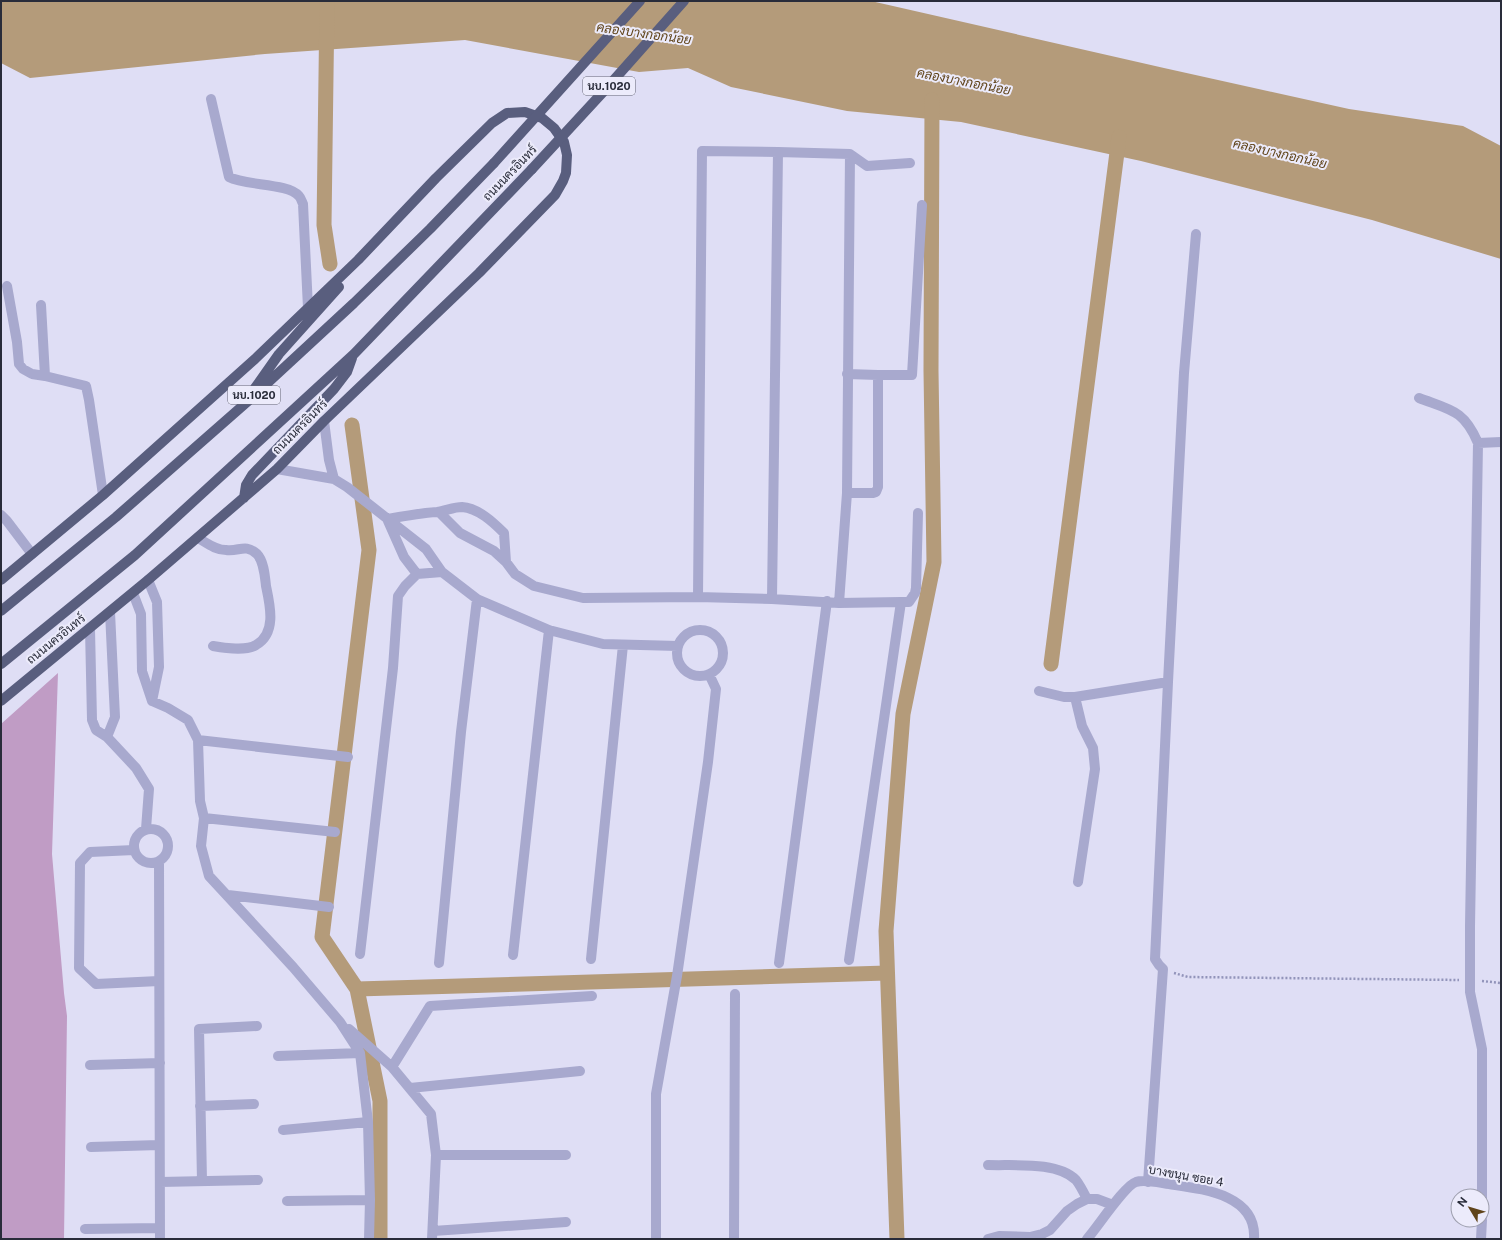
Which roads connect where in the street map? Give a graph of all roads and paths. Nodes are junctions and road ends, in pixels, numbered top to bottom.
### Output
1 (640, 1) edge
2 (684, 1) edge
3 (211, 99) dead end
4 (778, 152) junction
5 (850, 154) junction
6 (910, 163) dead end
7 (922, 205) dead end
8 (1196, 234) dead end
9 (358, 260) junction
10 (7, 286) dead end
11 (41, 305) dead end
12 (308, 308) junction
13 (354, 354) junction
14 (848, 374) junction
15 (878, 375) junction
16 (45, 376) junction
17 (1419, 398) dead end
18 (247, 402) junction
19 (324, 421) junction
20 (1501, 442) edge
21 (1478, 444) junction
22 (277, 469) junction
23 (334, 479) junction
24 (847, 493) junction
25 (103, 495) junction
26 (244, 498) junction
27 (439, 512) junction
28 (918, 513) dead end
29 (1, 515) edge
30 (388, 519) junction
31 (198, 538) junction
32 (32, 554) junction
33 (506, 562) junction
34 (442, 572) junction
35 (417, 574) junction
36 (1, 580) edge
37 (148, 580) junction
38 (133, 593) junction
39 (698, 597) junction
40 (772, 598) junction
41 (477, 599) junction
42 (827, 601) junction
43 (901, 602) junction
44 (840, 603) junction
45 (1, 611) edge
46 (110, 612) junction
47 (90, 629) junction
48 (549, 630) junction
49 (623, 645) junction
50 (213, 646) dead end
51 (678, 646) junction
52 (1, 664) edge
53 (709, 674) junction
54 (1168, 682) junction
55 (1039, 691) dead end
56 (1075, 697) junction
57 (1, 701) edge
58 (152, 701) junction
59 (107, 737) junction
60 (198, 740) junction
61 (348, 757) dead end
62 (204, 818) junction
63 (146, 829) junction
64 (335, 832) dead end
65 (134, 850) junction
66 (159, 860) junction
67 (1078, 882) dead end
68 (228, 895) junction
69 (329, 907) dead end
70 (360, 954) dead end
71 (513, 955) dead end
72 (591, 959) dead end
73 (850, 960) dead end
74 (439, 963) dead end
75 (779, 963) dead end
76 (1163, 969) junction
77 (1470, 980) junction
78 (160, 982) junction
79 (1501, 983) edge
80 (735, 994) dead end
81 (592, 996) dead end
82 (340, 1022) junction
83 (257, 1026) dead end
84 (360, 1052) junction
85 (278, 1056) dead end
86 (160, 1063) junction
87 (90, 1065) dead end
88 (392, 1067) junction
89 (580, 1071) dead end
90 (410, 1088) junction
91 (254, 1104) dead end
92 (200, 1106) junction
93 (368, 1122) junction
94 (283, 1130) dead end
95 (160, 1145) junction
96 (91, 1147) dead end
97 (436, 1155) junction
98 (566, 1155) dead end
99 (988, 1165) dead end
100 (258, 1180) dead end
101 (202, 1181) junction
102 (160, 1182) junction
103 (1148, 1182) junction
104 (1482, 1188) edge
105 (1087, 1199) junction
106 (370, 1200) junction
107 (287, 1201) dead end
108 (1113, 1205) junction
109 (566, 1222) dead end
110 (160, 1228) junction
111 (1482, 1228) edge
112 (85, 1229) dead end
113 (433, 1235) edge
114 (160, 1239) edge
115 (370, 1239) edge
116 (656, 1239) edge
117 (734, 1239) edge
118 (988, 1239) edge
119 (1087, 1239) edge
120 (1254, 1239) edge
121 (1481, 1239) edge

1 - 18 main road, ถนนนครอินทร์ / นบ.1020, bridge
2 - 13 main road, ถนนนครอินทร์ / นบ.1020, bridge
3 - 12 street
4 - 5 street
4 - 39 street
4 - 40 street
5 - 6 street
5 - 14 street
7 - 15 street
8 - 54 street
9 - 12 main road, ถนนนครอินทร์ / นบ.1020
9 - 18 main road
9 - 19 main road, ถนนนครอินทร์ / นบ.1020
10 - 16 street
11 - 16 street
12 - 25 main road, ถนนนครอินทร์ / นบ.1020
13 - 26 main road
13 - 52 main road, ถนนนครอินทร์ / นบ.1020
14 - 15 street
14 - 24 street
15 - 24 street
16 - 25 street
17 - 21 street
18 - 45 main road, ถนนนครอินทร์ / นบ.1020
19 - 22 main road, ถนนนครอินทร์ / นบ.1020
19 - 23 street
20 - 21 street
21 - 77 street
22 - 23 street
22 - 26 main road, ถนนนครอินทร์ / นบ.1020
23 - 30 street
24 - 44 street
25 - 32 main road, ถนนนครอินทร์ / นบ.1020
26 - 31 main road, ถนนนครอินทร์ / นบ.1020
27 - 30 street
27 - 33 street
27 - 33 street
28 - 43 street
29 - 32 street
30 - 34 street
30 - 35 street
31 - 37 main road, ถนนนครอินทร์ / นบ.1020
31 - 50 street
32 - 36 main road, ถนนนครอินทร์ / นบ.1020
33 - 39 street
34 - 35 street
34 - 41 street
35 - 70 street
37 - 38 main road, ถนนนครอินทร์ / นบ.1020
37 - 58 street
38 - 46 main road, ถนนนครอินทร์ / นบ.1020
38 - 58 street
39 - 40 street
40 - 42 street
41 - 48 street
41 - 74 street
42 - 44 street
42 - 75 street
43 - 44 street
43 - 73 street
46 - 47 main road, ถนนนครอินทร์ / นบ.1020
46 - 59 street
47 - 57 main road, ถนนนครอินทร์ / นบ.1020
47 - 59 street
48 - 49 street
48 - 71 street
49 - 51 street
49 - 72 street
51 - 53 street
51 - 53 street
53 - 116 street
54 - 56 street
54 - 76 street
55 - 56 street
56 - 67 street
58 - 60 street
59 - 63 street
60 - 61 street
60 - 62 street
62 - 64 street
62 - 68 street
63 - 65 street
63 - 66 street
65 - 66 street
65 - 78 street
66 - 78 street
68 - 69 street
68 - 82 street
76 - 77 path
76 - 103 street
77 - 79 path
77 - 104 street
78 - 86 street
80 - 117 street
81 - 88 street
82 - 84 street
82 - 88 street
83 - 92 street
84 - 85 street
84 - 93 street
86 - 87 street
86 - 95 street
88 - 90 street
89 - 90 street
90 - 97 street
91 - 92 street
92 - 101 street
93 - 94 street
93 - 106 street
95 - 96 street
95 - 102 street
97 - 98 street
97 - 113 street
99 - 105 street
100 - 101 street
101 - 102 street
102 - 110 street
103 - 108 street, บางขนุน ซอย 4
103 - 120 street, บางขนุน ซอย 4
105 - 108 street
105 - 118 street
106 - 107 street
106 - 115 street
108 - 119 street, บางขนุน ซอย 4
109 - 113 street
110 - 112 street
110 - 114 street
111 - 121 street

